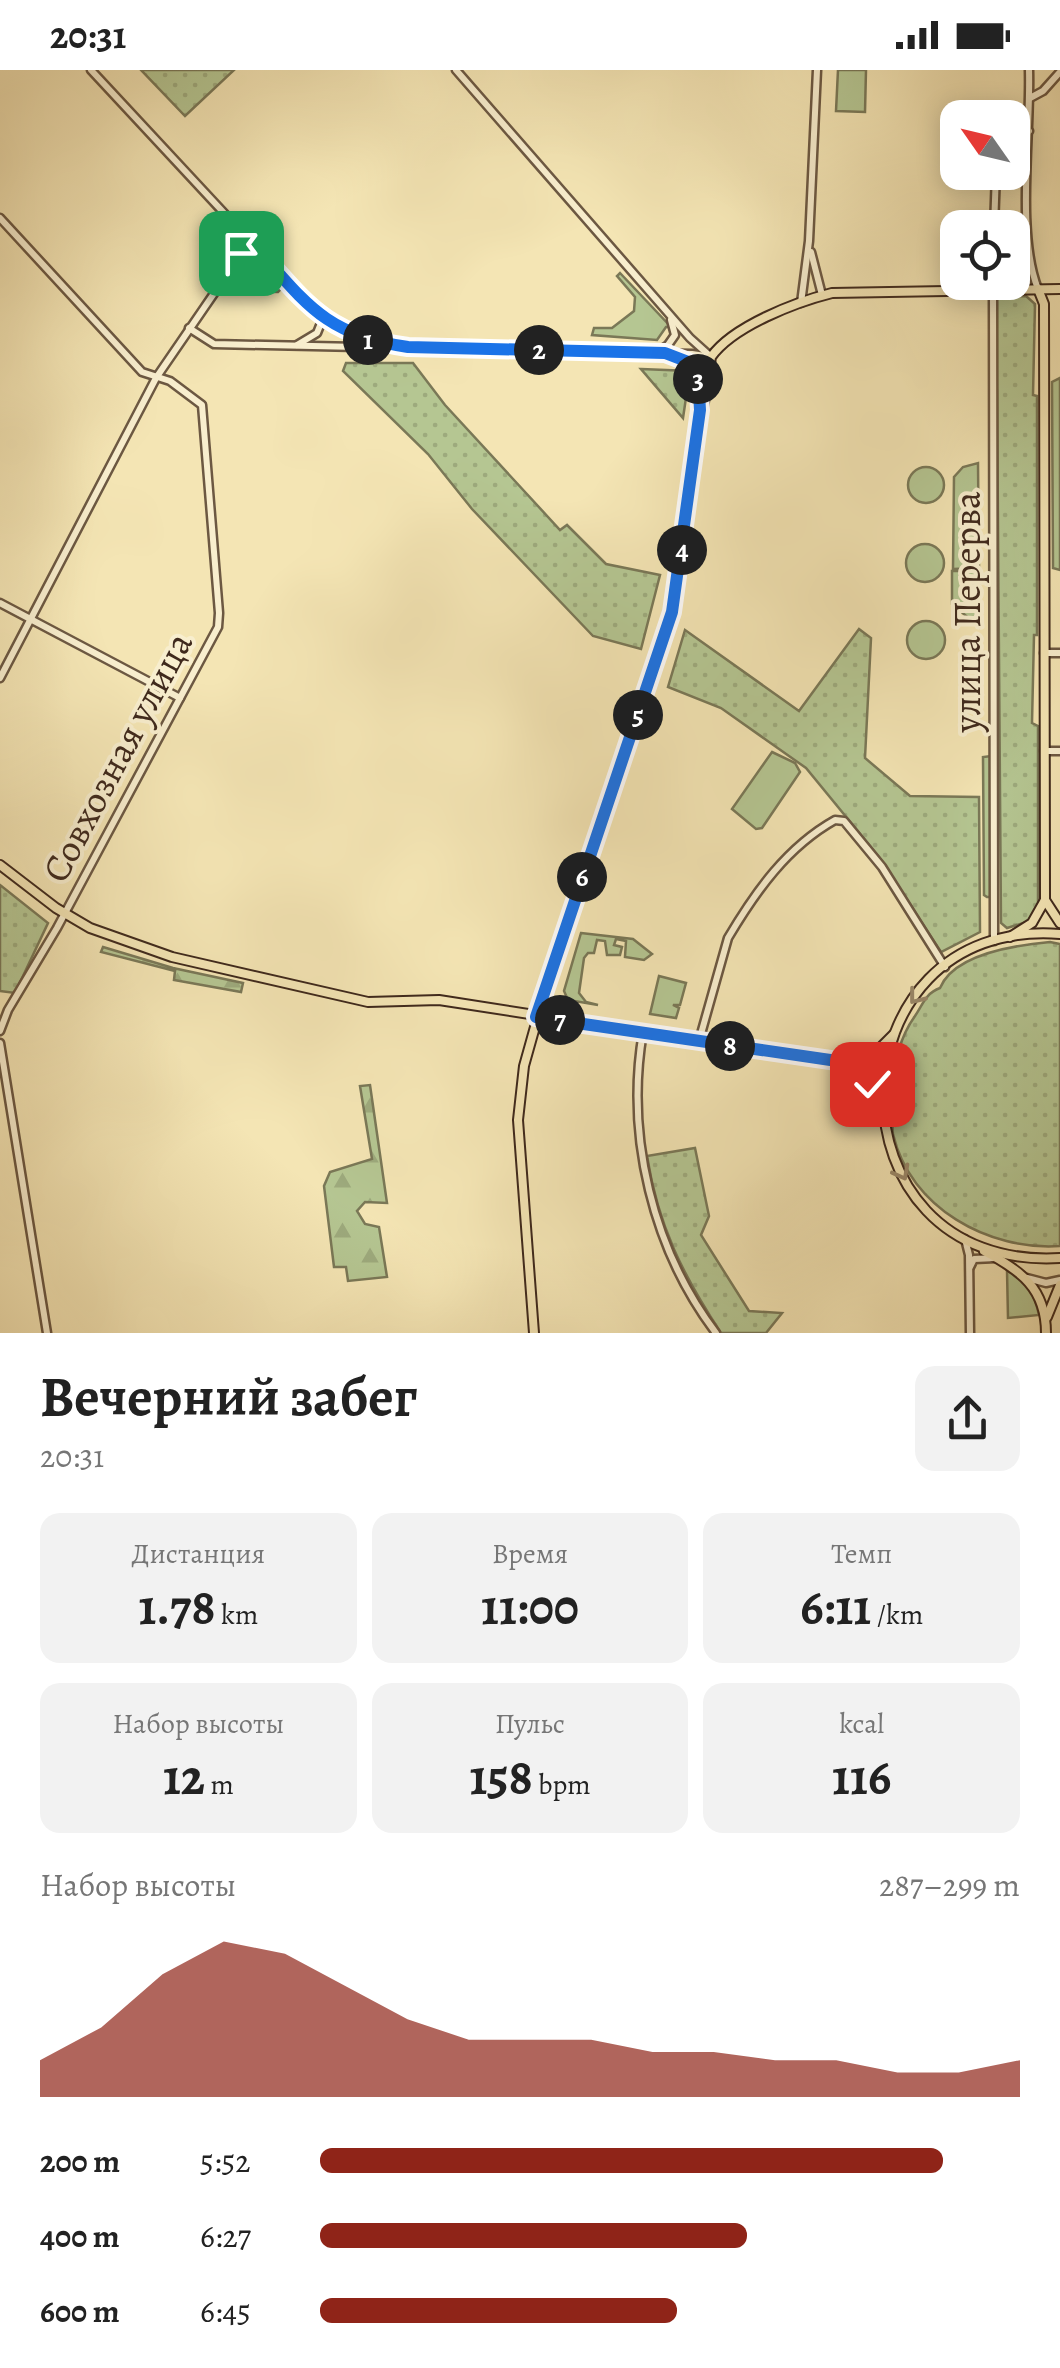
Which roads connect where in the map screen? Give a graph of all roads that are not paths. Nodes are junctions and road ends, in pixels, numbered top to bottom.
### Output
1 (91, 70) edge
2 (456, 70) edge
3 (817, 70) edge
4 (1029, 70) edge
5 (1060, 72) edge
6 (1030, 98) joint
7 (1027, 190) edge
8 (0, 218) edge
9 (250, 241) junction
10 (810, 241) junction
11 (940, 288) edge
12 (1030, 288) edge
13 (1038, 289) junction
14 (1060, 289) edge
15 (822, 296) junction
16 (992, 300) edge
17 (801, 302) junction
18 (666, 310) junction
19 (323, 318) junction
20 (189, 328) junction
21 (296, 345) junction
22 (408, 347) junction
23 (655, 353) junction
24 (665, 353) junction
25 (711, 357) junction
26 (156, 378) junction
27 (700, 410) junction
28 (0, 603) edge
29 (31, 619) junction
30 (1044, 653) junction
31 (1060, 653) edge
32 (0, 678) edge
33 (180, 698) junction
34 (1060, 750) edge
35 (1044, 751) junction
36 (0, 865) edge
37 (1044, 900) junction
38 (64, 912) junction
39 (1060, 923) edge
40 (1060, 934) edge
41 (1010, 937) junction
42 (994, 941) junction
43 (945, 967) junction
44 (0, 1004) edge
45 (8, 1010) junction
46 (536, 1017) junction
47 (0, 1032) edge
48 (643, 1032) junction
49 (894, 1034) junction
50 (699, 1041) junction
51 (0, 1043) edge
52 (844, 1062) junction
53 (881, 1102) junction
54 (950, 1230) junction
55 (965, 1240) junction
56 (996, 1258) junction
57 (1060, 1258) edge
58 (968, 1273) junction
59 (1027, 1278) junction
60 (1060, 1282) edge
61 (1046, 1322) junction
62 (47, 1333) edge
63 (534, 1333) edge
64 (716, 1333) edge
65 (970, 1333) edge
66 (1046, 1333) edge

1 - 9 street
2 - 18 street
3 - 10 street
4 - 6 street, улица Перерва
5 - 6 street
7 - 13 street, улица Перерва
8 - 26 street
9 - 19 street
9 - 20 street
10 - 15 street
10 - 17 street
11 - 15 main road
12 - 13 main road
13 - 14 main road
13 - 30 main road, улица Перерва
15 - 17 main road
16 - 42 street, улица Перерва
17 - 25 main road
18 - 23 street
18 - 25 street
19 - 21 street
19 - 22 street
20 - 21 street
20 - 26 street
21 - 22 street
22 - 23 street
23 - 24 street
24 - 25 street
24 - 27 street
25 - 27 main road
26 - 29 street
26 - 33 street, Совхозная улица
27 - 46 main road
28 - 29 street
29 - 32 street
29 - 33 street
30 - 31 street
30 - 35 main road, улица Перерва
33 - 38 street, Совхозная улица
34 - 35 street
35 - 37 main road, улица Перерва
36 - 38 main road
37 - 39 main road
37 - 41 main road
38 - 45 street, Совхозная улица
38 - 46 main road
40 - 41 main road
41 - 42 main road
42 - 43 main road
43 -> 49 main road
43 - 50 street
44 - 45 street
45 - 47 street, Совхозная улица
46 - 48 main road
46 - 63 main road
48 - 50 main road
48 - 64 street
49 - 52 main road
49 - 53 main road
50 - 52 main road
51 - 62 street
52 - 53 main road
53 -> 54 main road
54 - 55 main road
54 - 57 main road
55 - 56 main road
55 - 58 street
56 - 58 street
56 - 59 main road
58 - 65 street
59 - 60 street
59 - 61 main road
60 - 61 main road
61 - 66 main road

